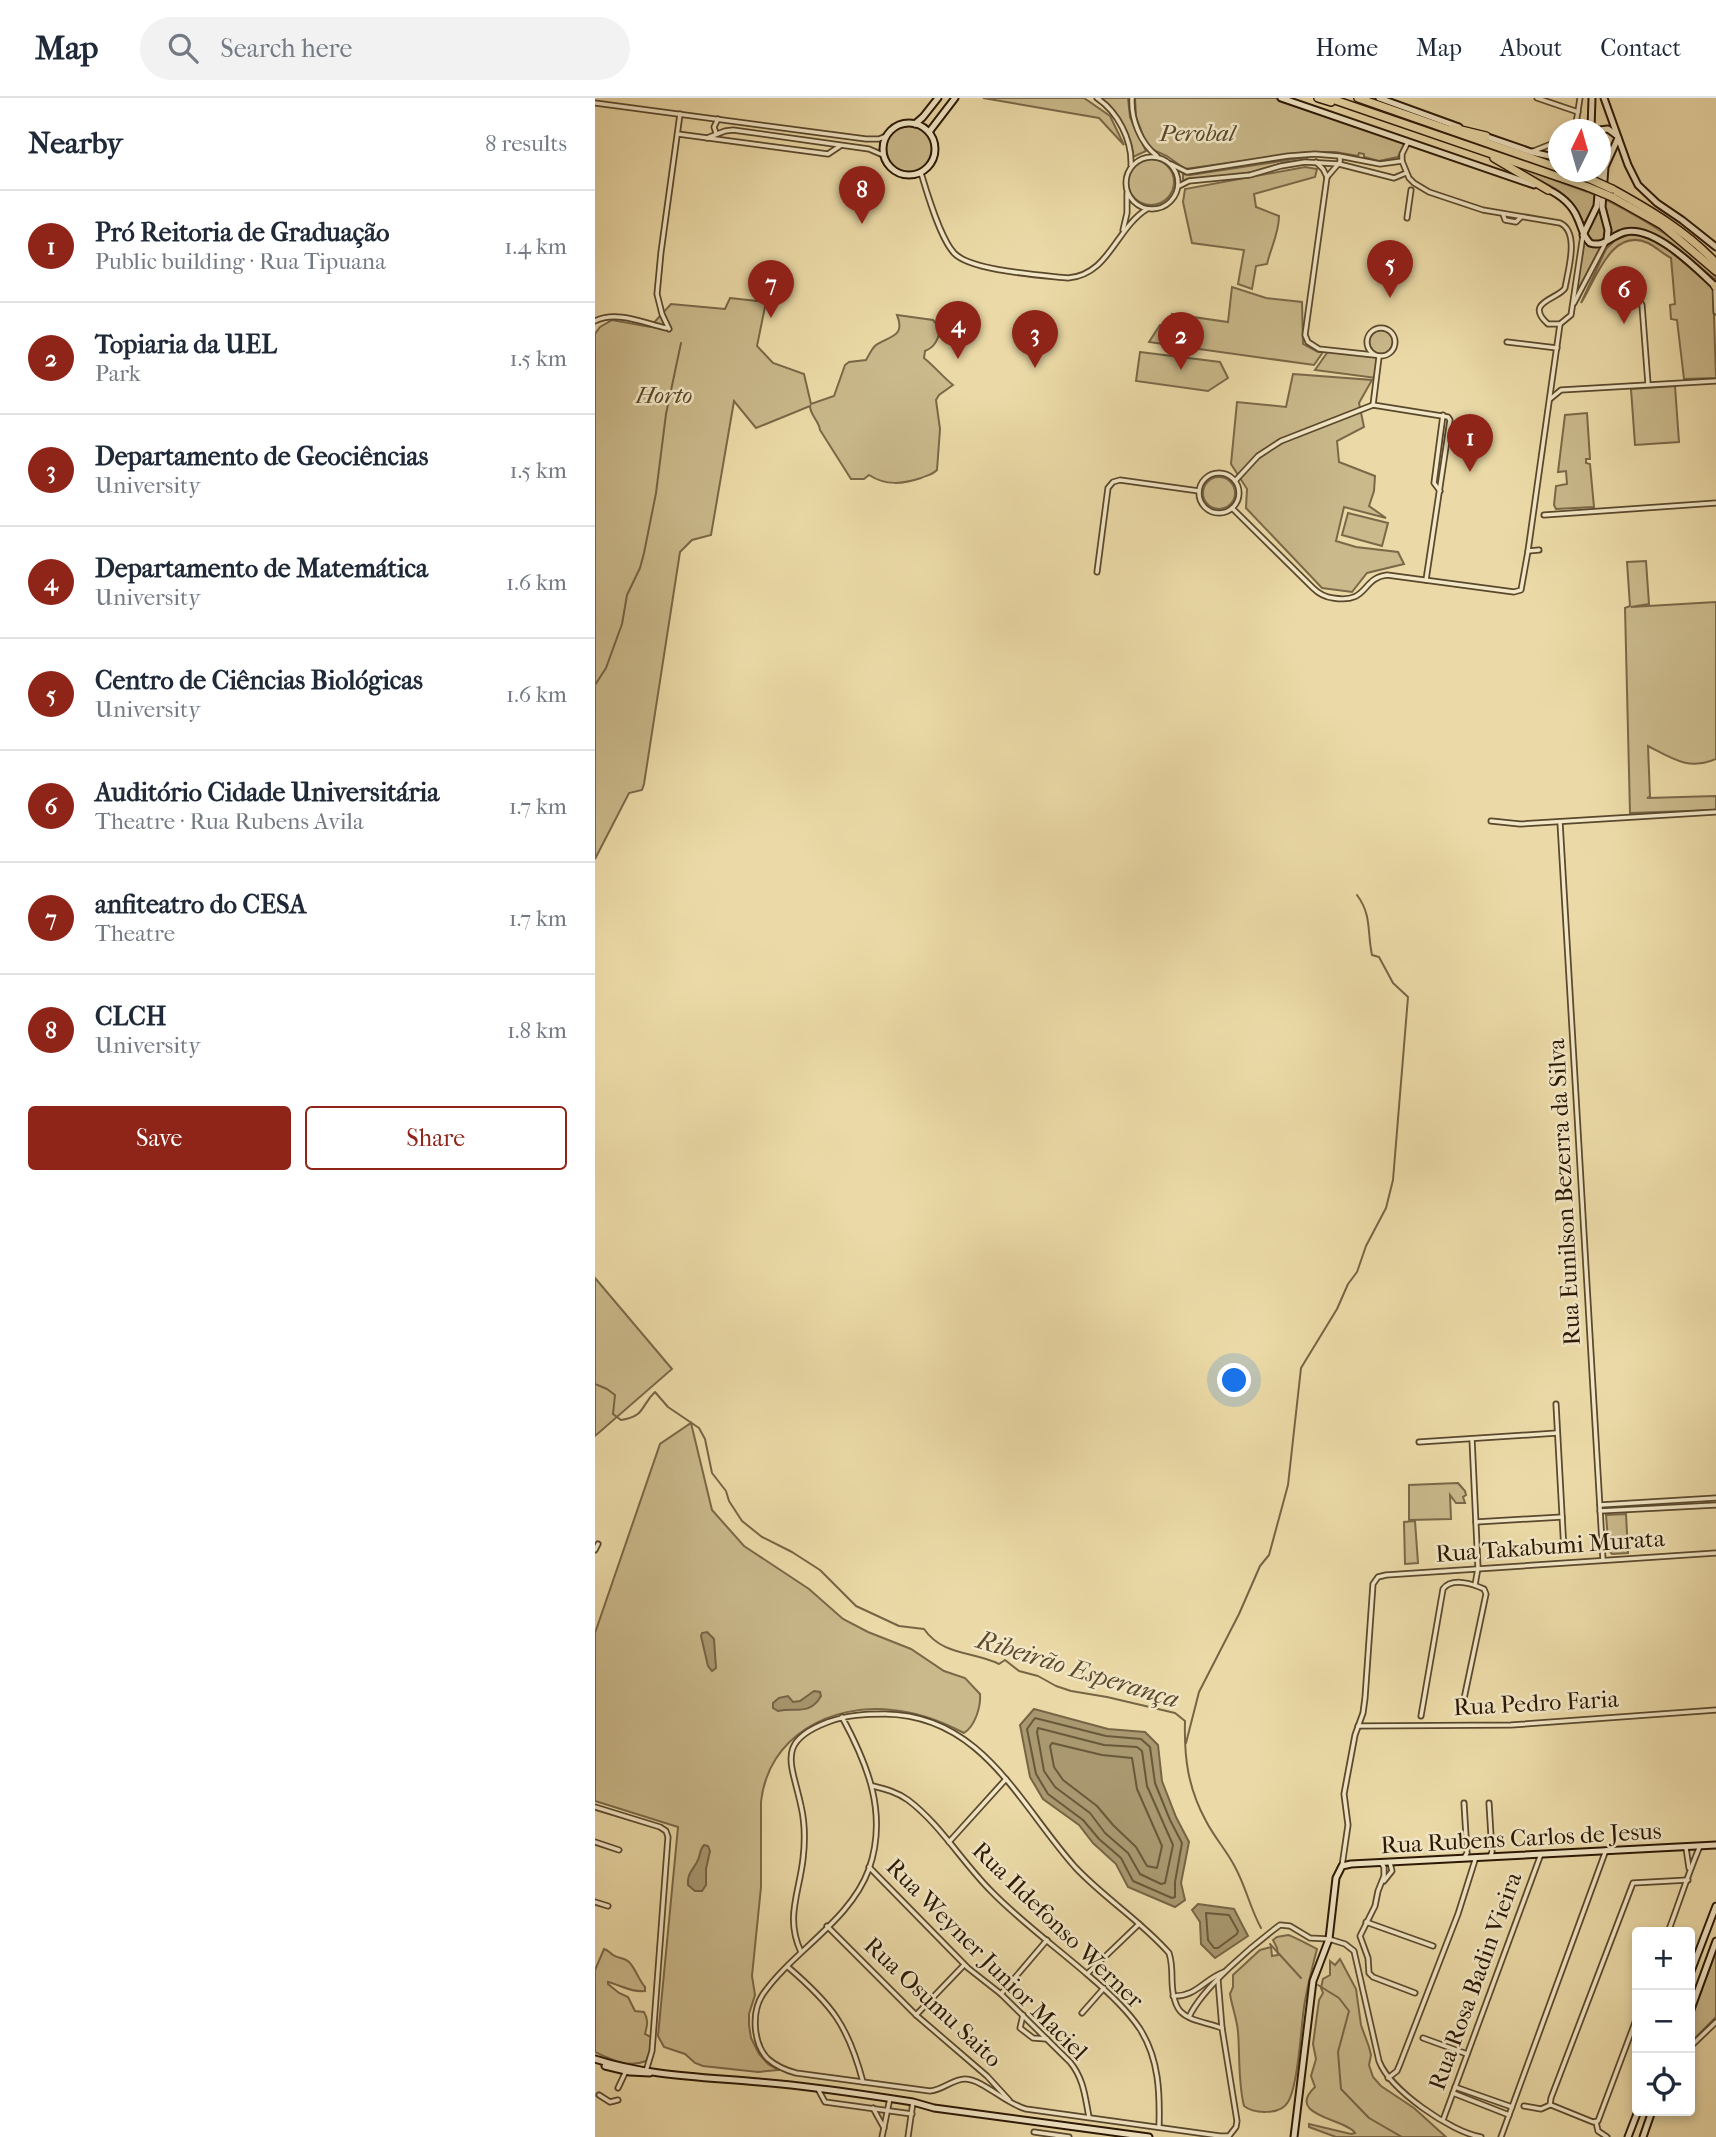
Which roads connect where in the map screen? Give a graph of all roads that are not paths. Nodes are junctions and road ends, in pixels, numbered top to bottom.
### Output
1 (939, 98) edge
2 (955, 98) edge
3 (1097, 98) edge
4 (1132, 98) edge
5 (1280, 98) edge
6 (1318, 98) edge
7 (1329, 98) edge
8 (1357, 98) edge
9 (1379, 98) edge
10 (1404, 98) edge
11 (1537, 98) edge
12 (1580, 98) edge
13 (1592, 98) edge
14 (1604, 98) edge
15 (595, 103) edge
16 (1401, 106) junction
17 (1578, 112) junction
18 (680, 114) junction
19 (1383, 116) junction
20 (1410, 117) junction
21 (718, 119) junction
22 (1577, 119) edge
23 (1591, 119) edge
24 (915, 124) junction
25 (929, 132) junction
26 (1611, 132) edge
27 (716, 133) junction
28 (678, 134) junction
29 (886, 136) junction
30 (1486, 136) junction
31 (707, 138) junction
32 (1618, 138) junction
33 (721, 139) junction
34 (1408, 142) junction
35 (845, 145) junction
36 (1548, 145) edge
37 (1475, 147) junction
38 (1531, 152) junction
39 (883, 155) junction
40 (1315, 155) junction
41 (1339, 156) junction
42 (1548, 156) edge
43 (1159, 158) junction
44 (1402, 161) junction
45 (1316, 162) junction
46 (1171, 164) junction
47 (1339, 164) junction
48 (1548, 164) edge
49 (1131, 167) junction
50 (921, 173) junction
51 (1406, 173) junction
52 (1327, 177) junction
53 (1599, 182) edge
54 (1589, 183) joint
55 (1178, 186) junction
56 (1411, 190) dead end
57 (1548, 190) junction
58 (1128, 192) junction
59 (1612, 193) junction
60 (1147, 209) junction
61 (1406, 218) dead end
62 (1122, 232) junction
63 (1583, 235) junction
64 (1607, 240) junction
65 (1716, 247) edge
66 (1715, 261) edge
67 (1716, 271) edge
68 (1716, 287) edge
69 (1639, 300) dead end
70 (1573, 305) junction
71 (1716, 312) edge
72 (595, 321) edge
73 (1560, 324) junction
74 (1507, 342) dead end
75 (1557, 348) junction
76 (1377, 356) junction
77 (1716, 381) edge
78 (1648, 384) junction
79 (1550, 399) junction
80 (1373, 405) junction
81 (1235, 481) junction
82 (1199, 491) junction
83 (1716, 503) edge
84 (1232, 508) junction
85 (1543, 515) dead end
86 (1539, 550) dead end
87 (1528, 551) junction
88 (1097, 572) dead end
89 (1426, 580) junction
90 (1716, 812) edge
91 (1491, 821) dead end
92 (1560, 822) junction
93 (1556, 1404) dead end
94 (1557, 1433) junction
95 (1472, 1439) junction
96 (1419, 1441) dead end
97 (1716, 1498) edge
98 (1668, 1501) junction
99 (1600, 1505) junction
100 (1716, 1505) edge
101 (1668, 1507) junction
102 (1600, 1511) junction
103 (1562, 1517) junction
104 (1476, 1522) junction
105 (598, 1544) dead end
106 (1476, 1547) junction
107 (595, 1550) edge
108 (1565, 1551) dead end
109 (1716, 1553) edge
110 (1478, 1558) junction
111 (1603, 1560) junction
112 (1492, 1567) junction
113 (1476, 1570) junction
114 (1475, 1586) junction
115 (1716, 1710) edge
116 (1461, 1713) dead end
117 (1421, 1716) dead end
118 (842, 1717) junction
119 (1358, 1726) junction
120 (1006, 1779) junction
121 (873, 1786) junction
122 (1464, 1803) dead end
123 (1489, 1803) dead end
124 (595, 1807) edge
125 (595, 1842) edge
126 (949, 1842) junction
127 (1700, 1845) junction
128 (1716, 1845) edge
129 (1686, 1846) junction
130 (619, 1850) dead end
131 (1606, 1850) junction
132 (1541, 1854) junction
133 (1476, 1857) junction
134 (1490, 1857) junction
135 (1464, 1858) junction
136 (1381, 1863) junction
137 (1390, 1863) junction
138 (1342, 1866) junction
139 (869, 1867) junction
140 (1689, 1870) junction
141 (1688, 1880) junction
142 (1380, 1885) junction
143 (595, 1902) edge
144 (608, 1906) dead end
145 (1716, 1906) edge
146 (1366, 1922) junction
147 (1139, 1924) junction
148 (827, 1926) junction
149 (1670, 1927) edge
150 (1047, 1940) junction
151 (1329, 1940) junction
152 (1716, 1941) edge
153 (1433, 1946) dead end
154 (801, 1952) junction
155 (1695, 1961) edge
156 (964, 1965) junction
157 (788, 1967) junction
158 (1226, 1972) junction
159 (1087, 1974) junction
160 (1216, 1975) junction
161 (1219, 1980) junction
162 (1104, 1988) junction
163 (1415, 1993) dead end
164 (1002, 1994) junction
165 (1173, 1996) junction
166 (1695, 1998) edge
167 (1082, 2013) dead end
168 (916, 2015) junction
169 (1023, 2015) junction
170 (1189, 2017) junction
171 (1716, 2022) edge
172 (1222, 2028) junction
173 (1632, 2031) edge
174 (1423, 2038) dead end
175 (1047, 2039) junction
176 (1695, 2042) edge
177 (1467, 2054) junction
178 (595, 2061) edge
179 (627, 2070) junction
180 (646, 2071) junction
181 (987, 2076) junction
182 (1388, 2078) junction
183 (863, 2082) junction
184 (984, 2087) junction
185 (618, 2088) dead end
186 (818, 2089) junction
187 (1454, 2090) junction
188 (599, 2095) dead end
189 (890, 2098) junction
190 (618, 2100) dead end
191 (913, 2102) junction
192 (1013, 2105) junction
193 (1551, 2105) junction
194 (1524, 2106) dead end
195 (1512, 2107) junction
196 (873, 2108) junction
197 (888, 2110) junction
198 (912, 2114) junction
199 (1509, 2115) junction
200 (1636, 2116) edge
201 (1651, 2116) edge
202 (1089, 2118) junction
203 (1443, 2120) junction
204 (1596, 2122) junction
205 (1159, 2127) junction
206 (884, 2128) junction
207 (1034, 2132) dead end
208 (1118, 2135) edge
209 (882, 2137) edge
210 (908, 2137) edge
211 (1069, 2137) edge
212 (1149, 2137) edge
213 (1294, 2137) edge
214 (1481, 2137) edge
215 (1501, 2137) edge
216 (1607, 2137) edge
217 (1628, 2137) edge
218 (1643, 2137) edge

1 - 24 street
2 - 25 street
3 - 49 street
4 - 43 street
5 - 34 street
6 - 19 highway
7 - 19 highway
8 - 20 highway
9 - 16 street
10 - 16 street
11 - 17 street
12 - 17 street
13 - 23 street
14 - 32 street
15 - 18 street
16 - 30 street
17 - 22 street
18 - 21 street
18 - 28 street
19 - 37 highway
20 - 30 highway
20 - 48 highway
21 - 27 street
21 - 29 street
24 - 25 street
24 - 29 street
25 - 50 street
26 - 32 street
27 - 31 street
27 - 33 street
27 - 35 street
28 - 31 street
28 - 72 street
29 - 39 street
30 - 38 street
31 - 33 street
32 - 64 street
32 - 65 street
33 - 35 street
34 - 44 street
34 - 57 street
35 - 39 street
36 - 38 street
37 - 54 highway
37 - 57 highway
38 - 42 street
39 - 50 street
40 - 41 street
40 - 45 street
40 - 46 street
41 - 44 street
41 - 47 street
43 - 46 street
43 - 49 street
44 - 51 street
45 - 47 street
45 - 52 street
45 - 55 street
46 - 55 street
47 - 51 street
47 - 52 street
49 - 58 street
50 - 62 street
51 - 73 street
52 - 76 street
53 - 63 street
54 - 59 highway, bridge
55 - 60 street
56 - 61 street
57 - 63 street
58 - 60 street
58 - 62 street
59 - 66 highway
59 - 67 highway
60 - 62 street
63 - 64 street
63 - 70 street
64 - 68 street
64 - 70 street
68 - 71 street
69 - 78 street
70 - 73 street
73 - 75 street
74 - 75 street
75 - 79 street
76 - 76 street
76 - 80 street
77 - 78 street
78 - 79 street
79 - 87 street
80 - 81 street
80 - 89 street
81 - 82 street
81 - 84 street
82 - 84 street
82 - 88 street
83 - 85 street
84 - 89 street
86 - 87 street
87 - 89 street
90 - 92 street
91 - 92 street
92 - 99 street, Rua Eunilson Bezerra da Silva
93 - 94 street
94 - 95 street
94 - 103 street
95 - 96 street
95 - 104 street
97 - 98 street
98 - 99 street
98 - 101 street
99 - 102 street, Rua Eunilson Bezerra da Silva
100 - 101 street
101 - 102 street
102 - 111 street, Rua Eunilson Bezerra da Silva
103 - 104 street
103 - 108 street
104 - 106 street
105 - 107 street
106 - 110 street
106 - 113 street
109 - 111 street, Rua Takabumi Murata
110 - 112 street
110 - 113 street
111 - 112 street, Rua Takabumi Murata
112 - 113 street, Rua Takabumi Murata
113 - 114 street
113 - 119 street, Rua Takabumi Murata
114 - 116 street
114 - 117 street
115 - 119 street, Rua Pedro Faria
118 - 120 street
118 - 121 street
118 - 154 street
119 - 138 street
120 - 126 street
120 - 147 street
121 - 126 street, Rua Ildefonso Werner
121 - 139 street
122 - 135 street
123 - 134 street
124 - 180 street
125 - 130 street
126 - 150 street, Rua Ildefonso Werner
127 - 128 street, Rua Rubens Carlos de Jesus
127 - 129 street, Rua Rubens Carlos de Jesus
127 - 140 street
129 - 131 street, Rua Rubens Carlos de Jesus
129 - 140 street
131 - 132 street, Rua Rubens Carlos de Jesus
131 - 195 street
132 - 134 street, Rua Rubens Carlos de Jesus
132 - 177 street, Rua Rosa Badin Vieira
133 - 134 street, Rua Rubens Carlos de Jesus
133 - 135 street, Rua Rubens Carlos de Jesus
133 - 182 street
135 - 137 street, Rua Rubens Carlos de Jesus
136 - 137 street, Rua Rubens Carlos de Jesus
136 - 138 street, Rua Rubens Carlos de Jesus
136 - 142 street
137 - 142 street
138 - 151 street
139 - 148 street
139 - 156 street, Rua Weyner Junior Maciel
140 - 141 street
141 - 149 street
141 - 193 street
142 - 146 street
143 - 144 street
145 - 155 street
146 - 153 street
146 - 163 street
147 - 159 street
147 - 165 street
148 - 154 street
148 - 168 street, Rua Osumu Saito
150 - 159 street, Rua Ildefonso Werner
150 - 164 street
151 - 158 street
151 - 182 street
151 - 213 street
152 - 166 street
154 - 157 street
156 - 164 street, Rua Weyner Junior Maciel
156 - 168 street
157 - 183 street
157 - 183 street
158 - 160 street
158 - 161 street
159 - 162 street, Rua Ildefonso Werner
160 - 161 street
160 - 165 street
161 - 170 street
161 - 172 street
162 - 167 street
162 - 205 street, Rua Ildefonso Werner
164 - 169 street, Rua Weyner Junior Maciel
165 - 170 street
168 - 181 street, Rua Osumu Saito
169 - 175 street, Rua Weyner Junior Maciel
169 - 175 street
170 - 172 street
171 - 176 street
172 - 205 street
173 - 204 street
174 - 177 street
175 - 202 street, Rua Weyner Junior Maciel
177 - 187 street, Rua Rosa Badin Vieira
178 - 179 street
179 - 180 street
179 - 185 street
180 - 186 street
181 - 184 street
181 - 192 street, Rua Osumu Saito
182 - 203 street
183 - 184 street
184 - 192 street
186 - 189 street
186 - 196 street
187 - 195 street
187 - 199 street
187 - 203 street, Rua Rosa Badin Vieira
188 - 190 street
189 - 191 street
189 - 197 street
191 - 198 street
191 - 208 street
192 - 202 street
193 - 194 street
193 - 204 street
195 - 199 street
196 - 197 street
196 - 206 street
197 - 198 street
197 - 206 street
198 - 210 street
199 - 215 street
200 - 217 street
201 - 218 street
202 - 205 street
203 - 214 street
204 - 216 street
206 - 209 street
207 - 211 street
208 - 212 street

